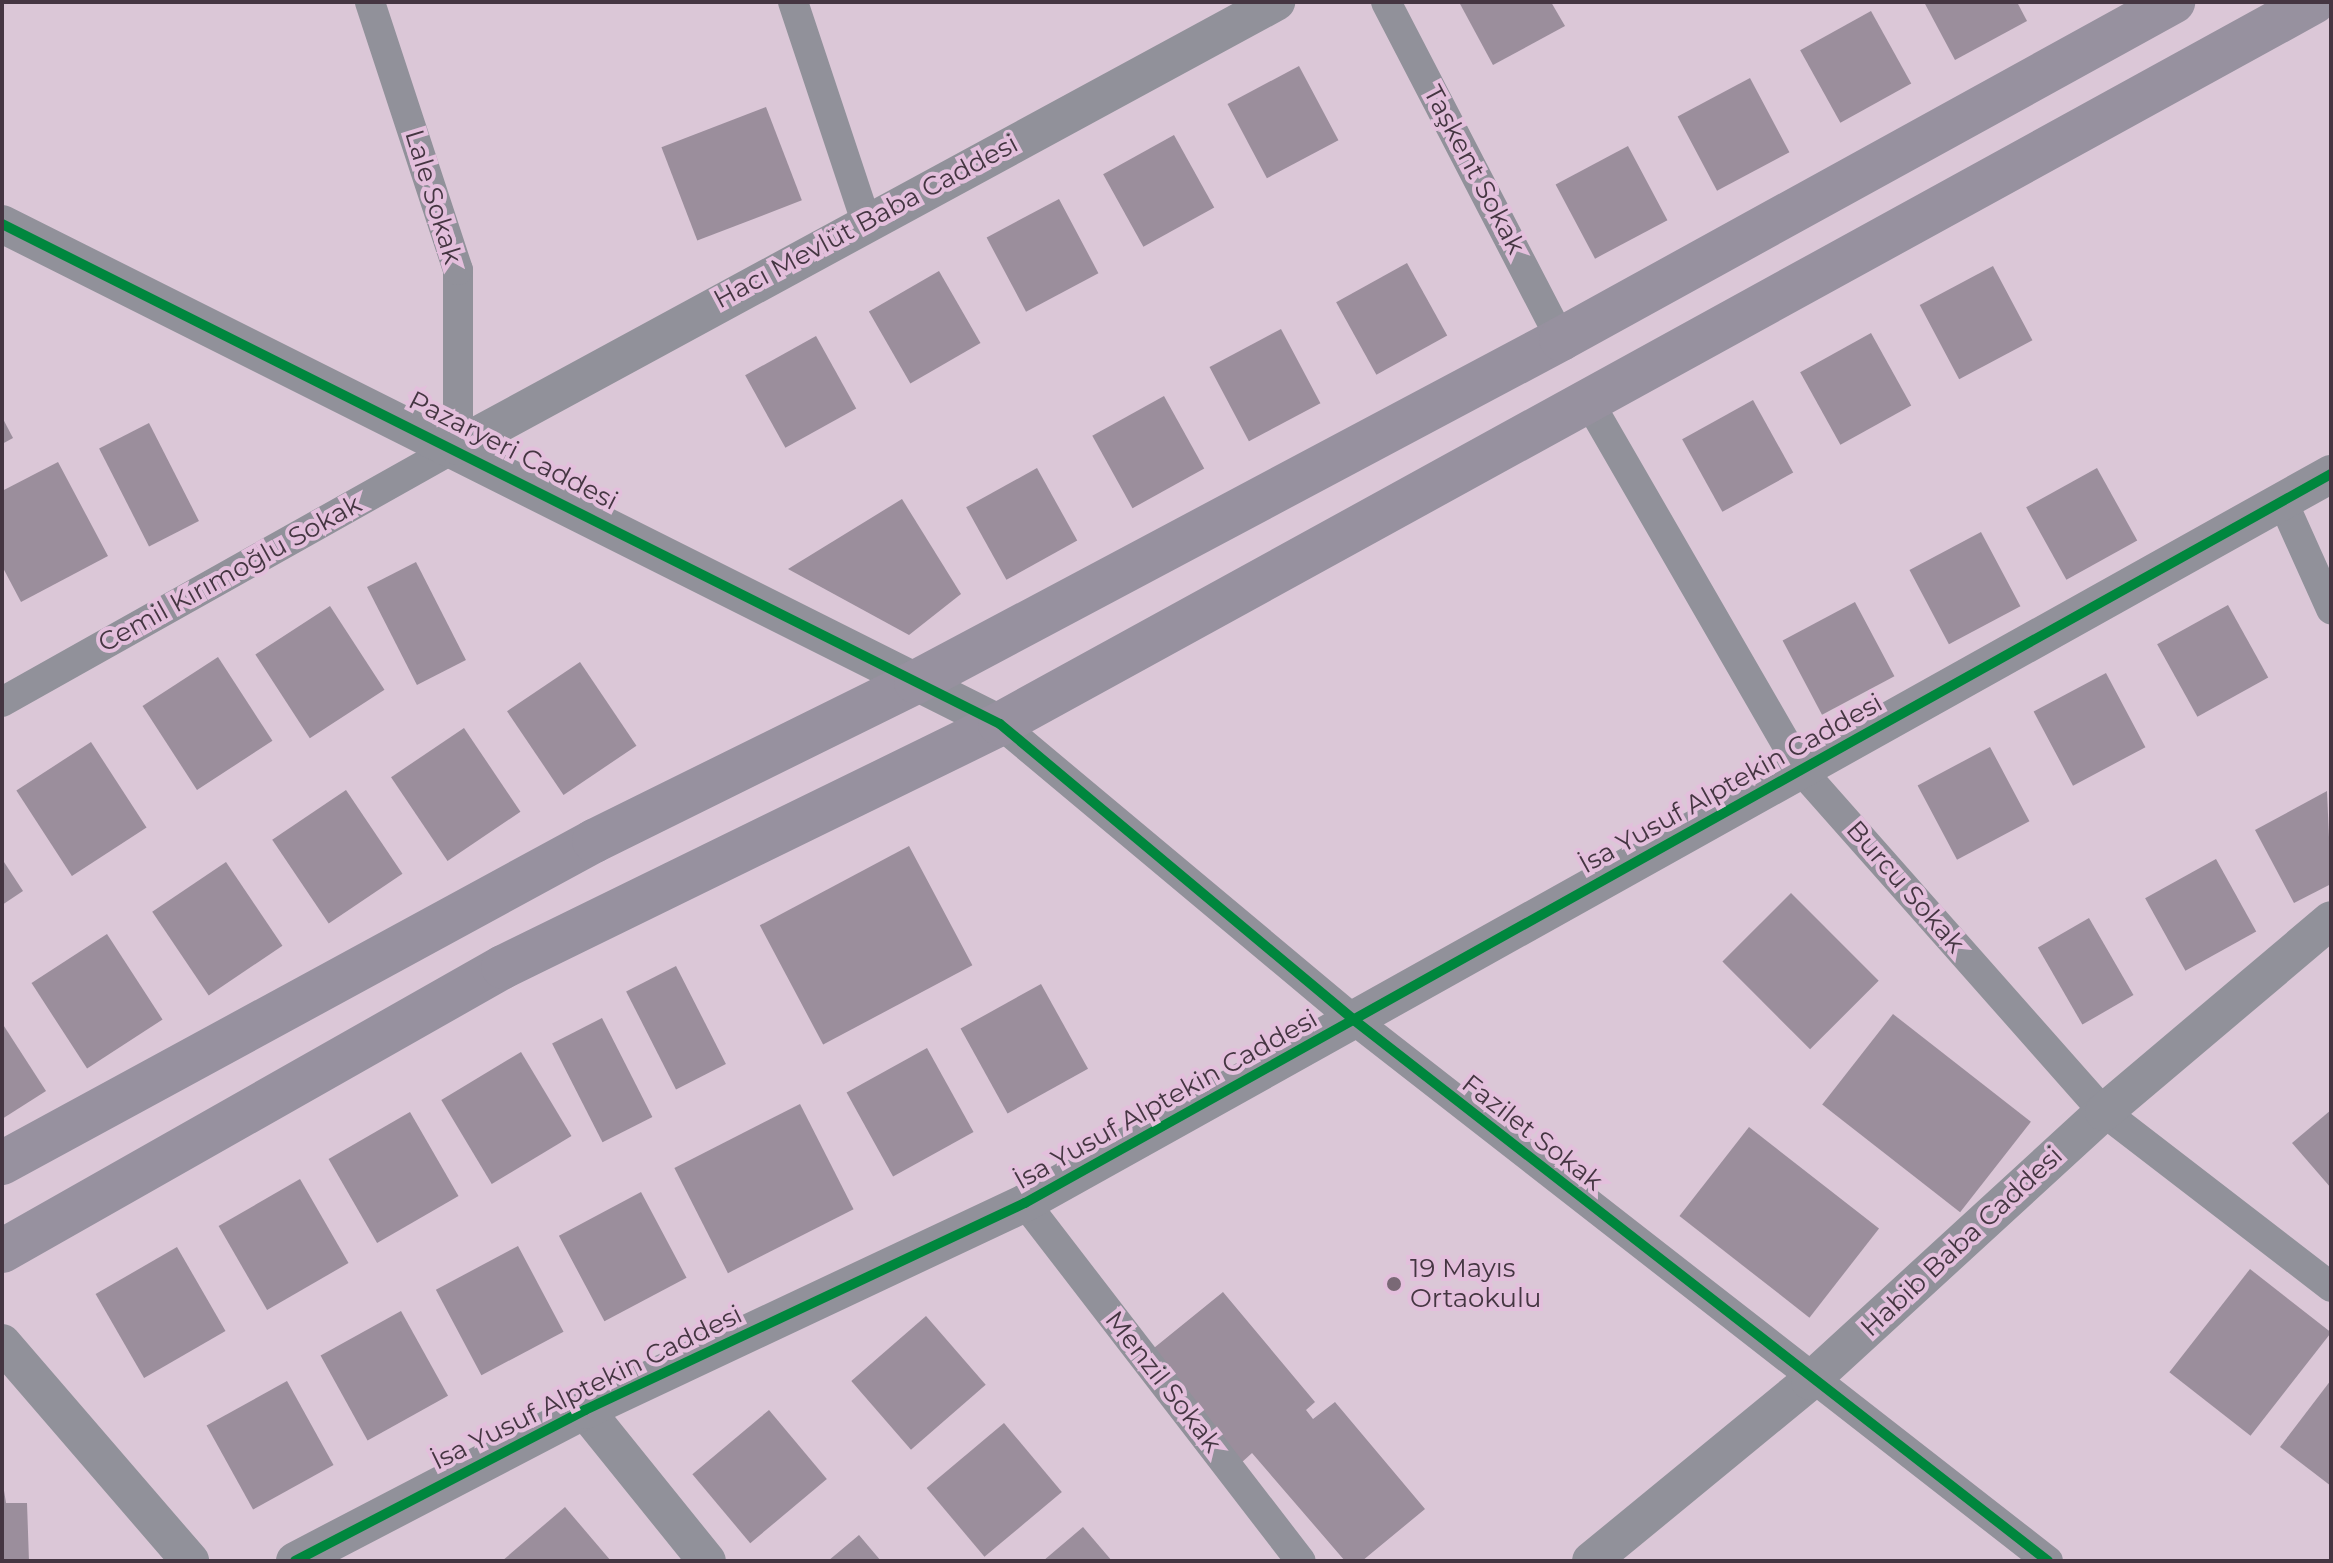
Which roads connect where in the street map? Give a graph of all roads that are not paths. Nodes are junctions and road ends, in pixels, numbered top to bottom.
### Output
1 (370, 2) edge
2 (793, 2) edge
3 (1276, 2) edge
4 (1386, 2) edge
5 (2173, 2) edge
6 (2314, 2) edge
7 (866, 221) junction
8 (2, 224) edge
9 (1561, 339) junction
10 (1586, 397) junction
11 (458, 446) junction
12 (2331, 474) edge
13 (2282, 500) junction
14 (2331, 609) edge
15 (916, 682) junction
16 (2, 702) edge
17 (1000, 724) junction
18 (1801, 770) junction
19 (2331, 920) edge
20 (1354, 1020) junction
21 (2104, 1112) junction
22 (2, 1163) edge
23 (1025, 1203) junction
24 (2, 1251) edge
25 (2331, 1287) edge
26 (2, 1343) edge
27 (1810, 1381) junction
28 (585, 1410) junction
29 (190, 1561) edge
30 (295, 1561) edge
31 (707, 1561) edge
32 (1301, 1561) edge
33 (1591, 1561) edge
34 (2048, 1561) edge

1 - 11 street, Lale Sokak
2 - 7 street
3 - 7 street, Hacı Mevlüt Baba Caddesi
4 - 9 street, Taşkent Sokak
5 - 9 main road
6 - 10 main road
7 - 11 street, Hacı Mevlüt Baba Caddesi
8 - 11 street, Pazaryeri Caddesi
9 - 15 main road
10 - 17 main road
10 - 18 street, Burcu Sokak
11 - 15 street, Pazaryeri Caddesi
11 - 16 street, Cemil Kırımoğlu Sokak
12 - 13 street, İsa Yusuf Alptekin Caddesi
13 - 14 street
13 - 18 street, İsa Yusuf Alptekin Caddesi
15 - 17 street, Pazaryeri Caddesi
15 - 22 main road
17 - 20 street, Fazilet Sokak
17 - 24 main road
18 - 20 street, İsa Yusuf Alptekin Caddesi
18 - 21 street, Burcu Sokak
19 - 21 street, Habib Baba Caddesi
20 - 23 street, İsa Yusuf Alptekin Caddesi
20 - 27 street, Fazilet Sokak
21 - 25 street, Burcu Sokak
21 - 27 street, Habib Baba Caddesi
23 - 28 street, İsa Yusuf Alptekin Caddesi
23 - 32 street, Menzil Sokak
26 - 29 street
27 - 33 street, Habib Baba Caddesi
27 - 34 street, Fazilet Sokak
28 - 30 street, İsa Yusuf Alptekin Caddesi
28 - 31 street

